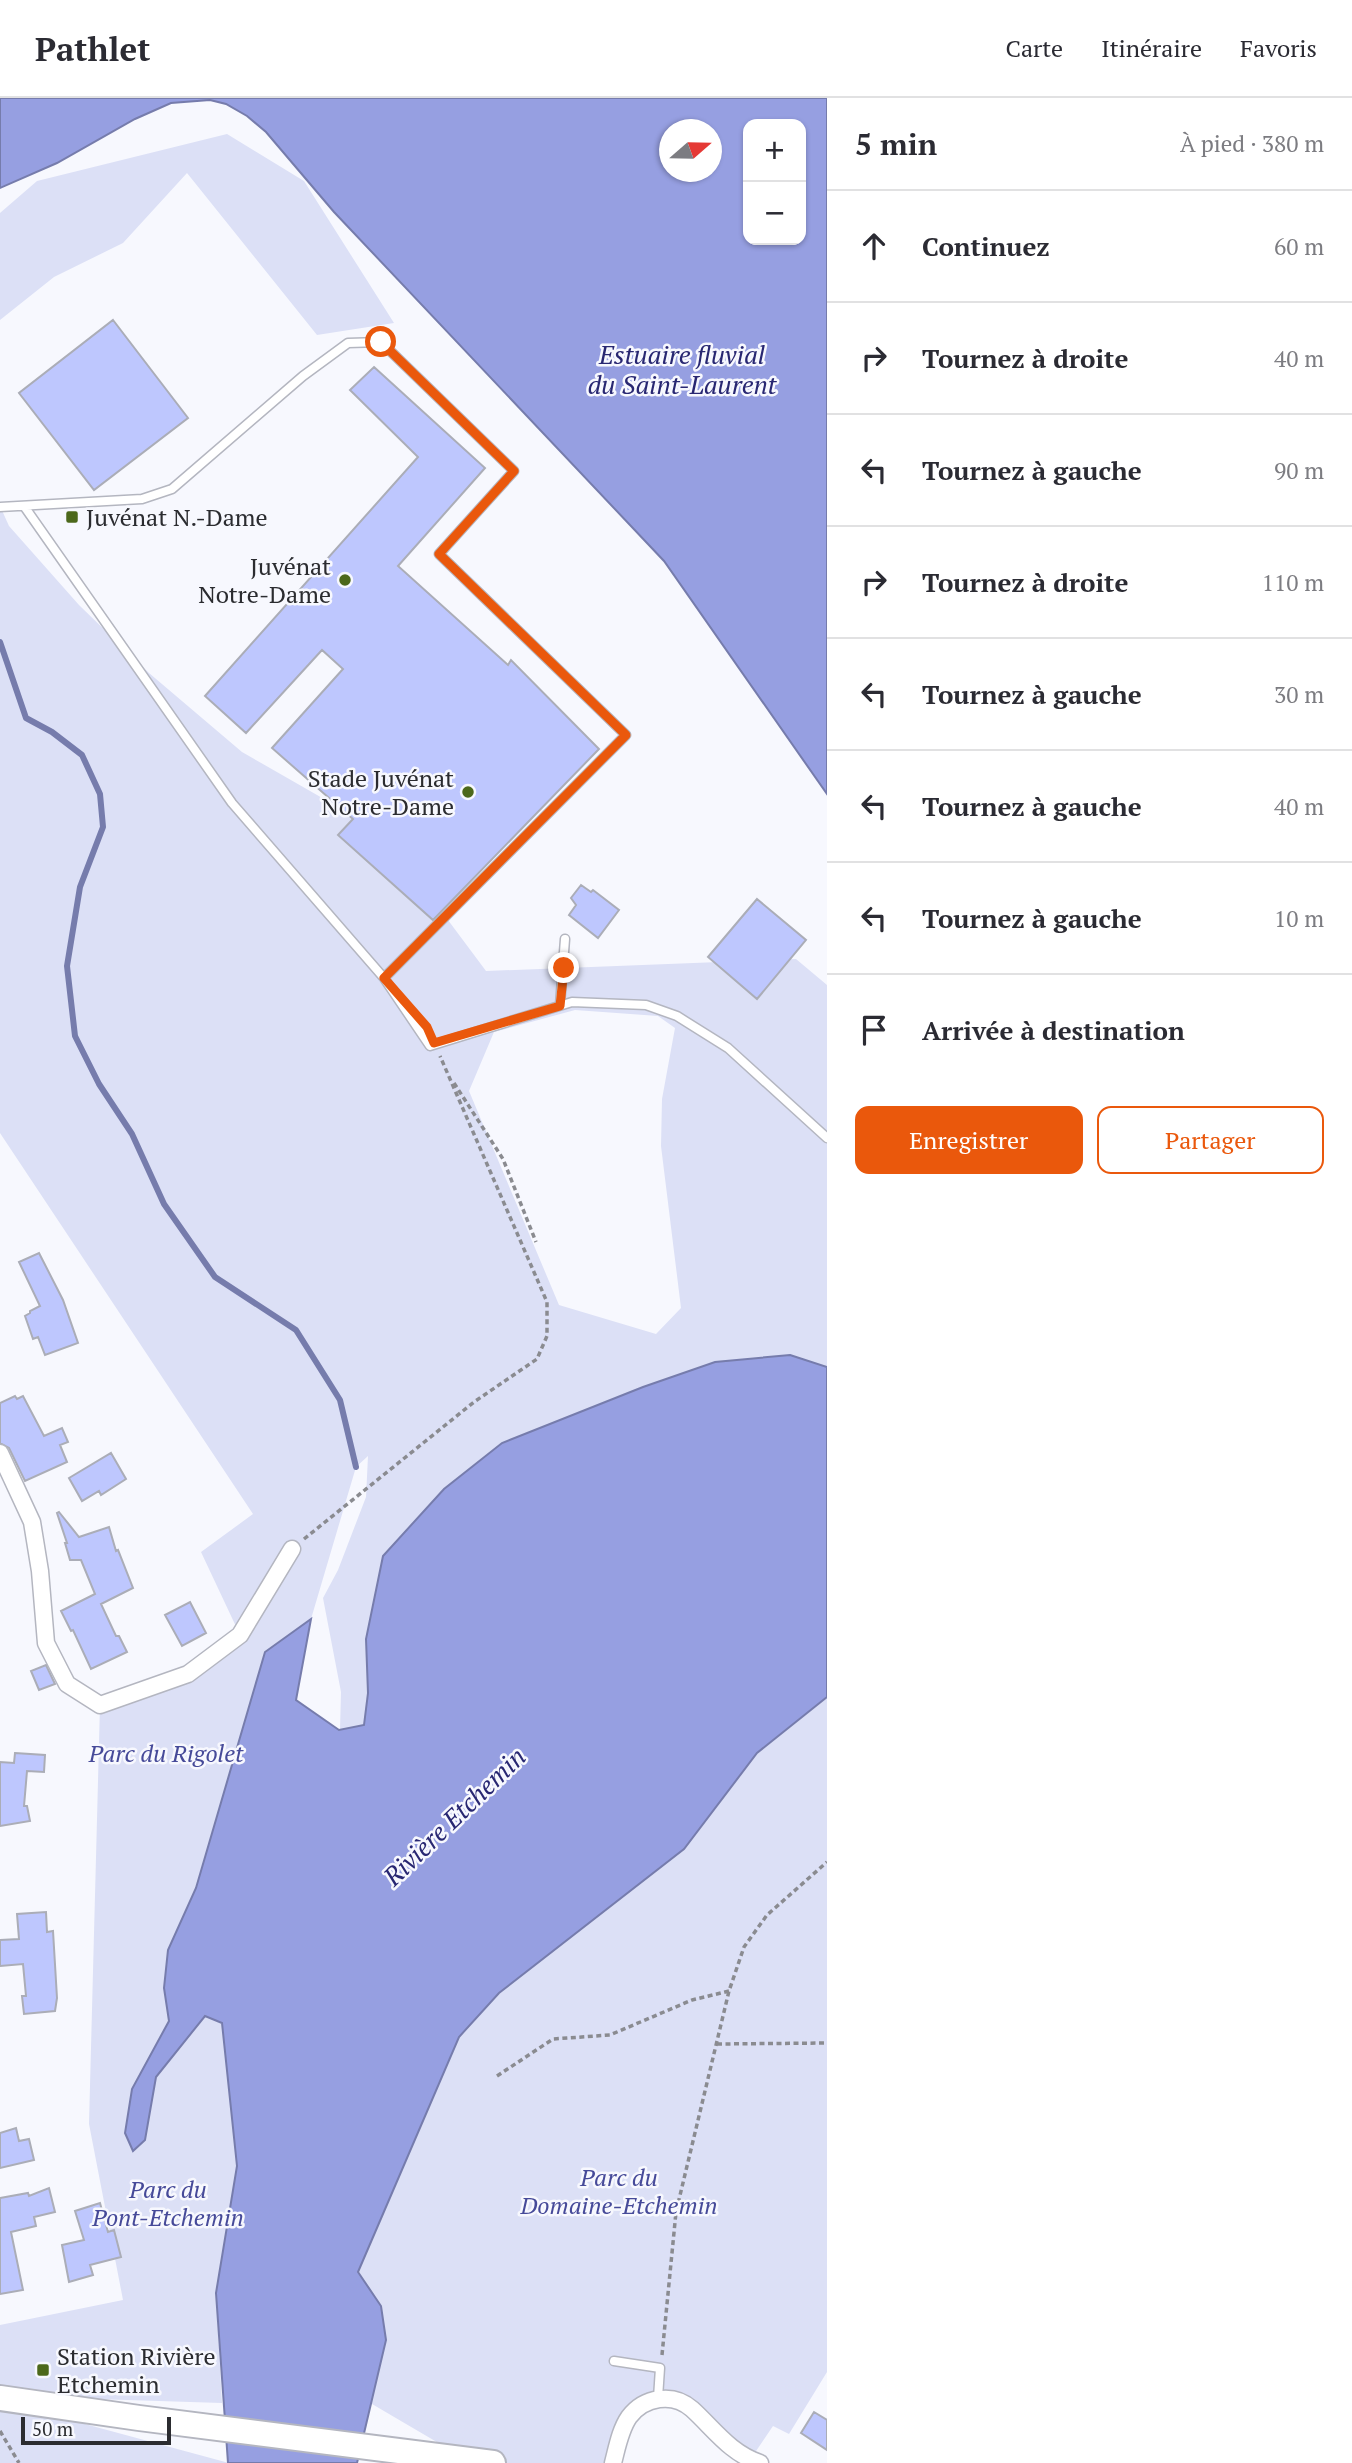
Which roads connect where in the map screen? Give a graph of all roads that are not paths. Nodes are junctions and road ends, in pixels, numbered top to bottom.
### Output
1 (24, 506) junction
2 (0, 507) edge
3 (565, 939) dead end
4 (384, 978) junction
5 (560, 1006) junction
6 (827, 1138) edge
7 (0, 1453) edge
8 (292, 1549) dead end
9 (614, 2361) dead end
10 (0, 2398) edge
11 (658, 2398) junction
12 (484, 2462) edge
13 (612, 2463) edge
14 (760, 2463) edge

1 - 2 lane
1 - 4 lane
1 - 4 lane
3 - 5 lane
4 - 5 lane
5 - 6 lane
7 - 8 street
9 - 11 lane
10 - 12 main road
11 - 13 street
11 - 14 street

